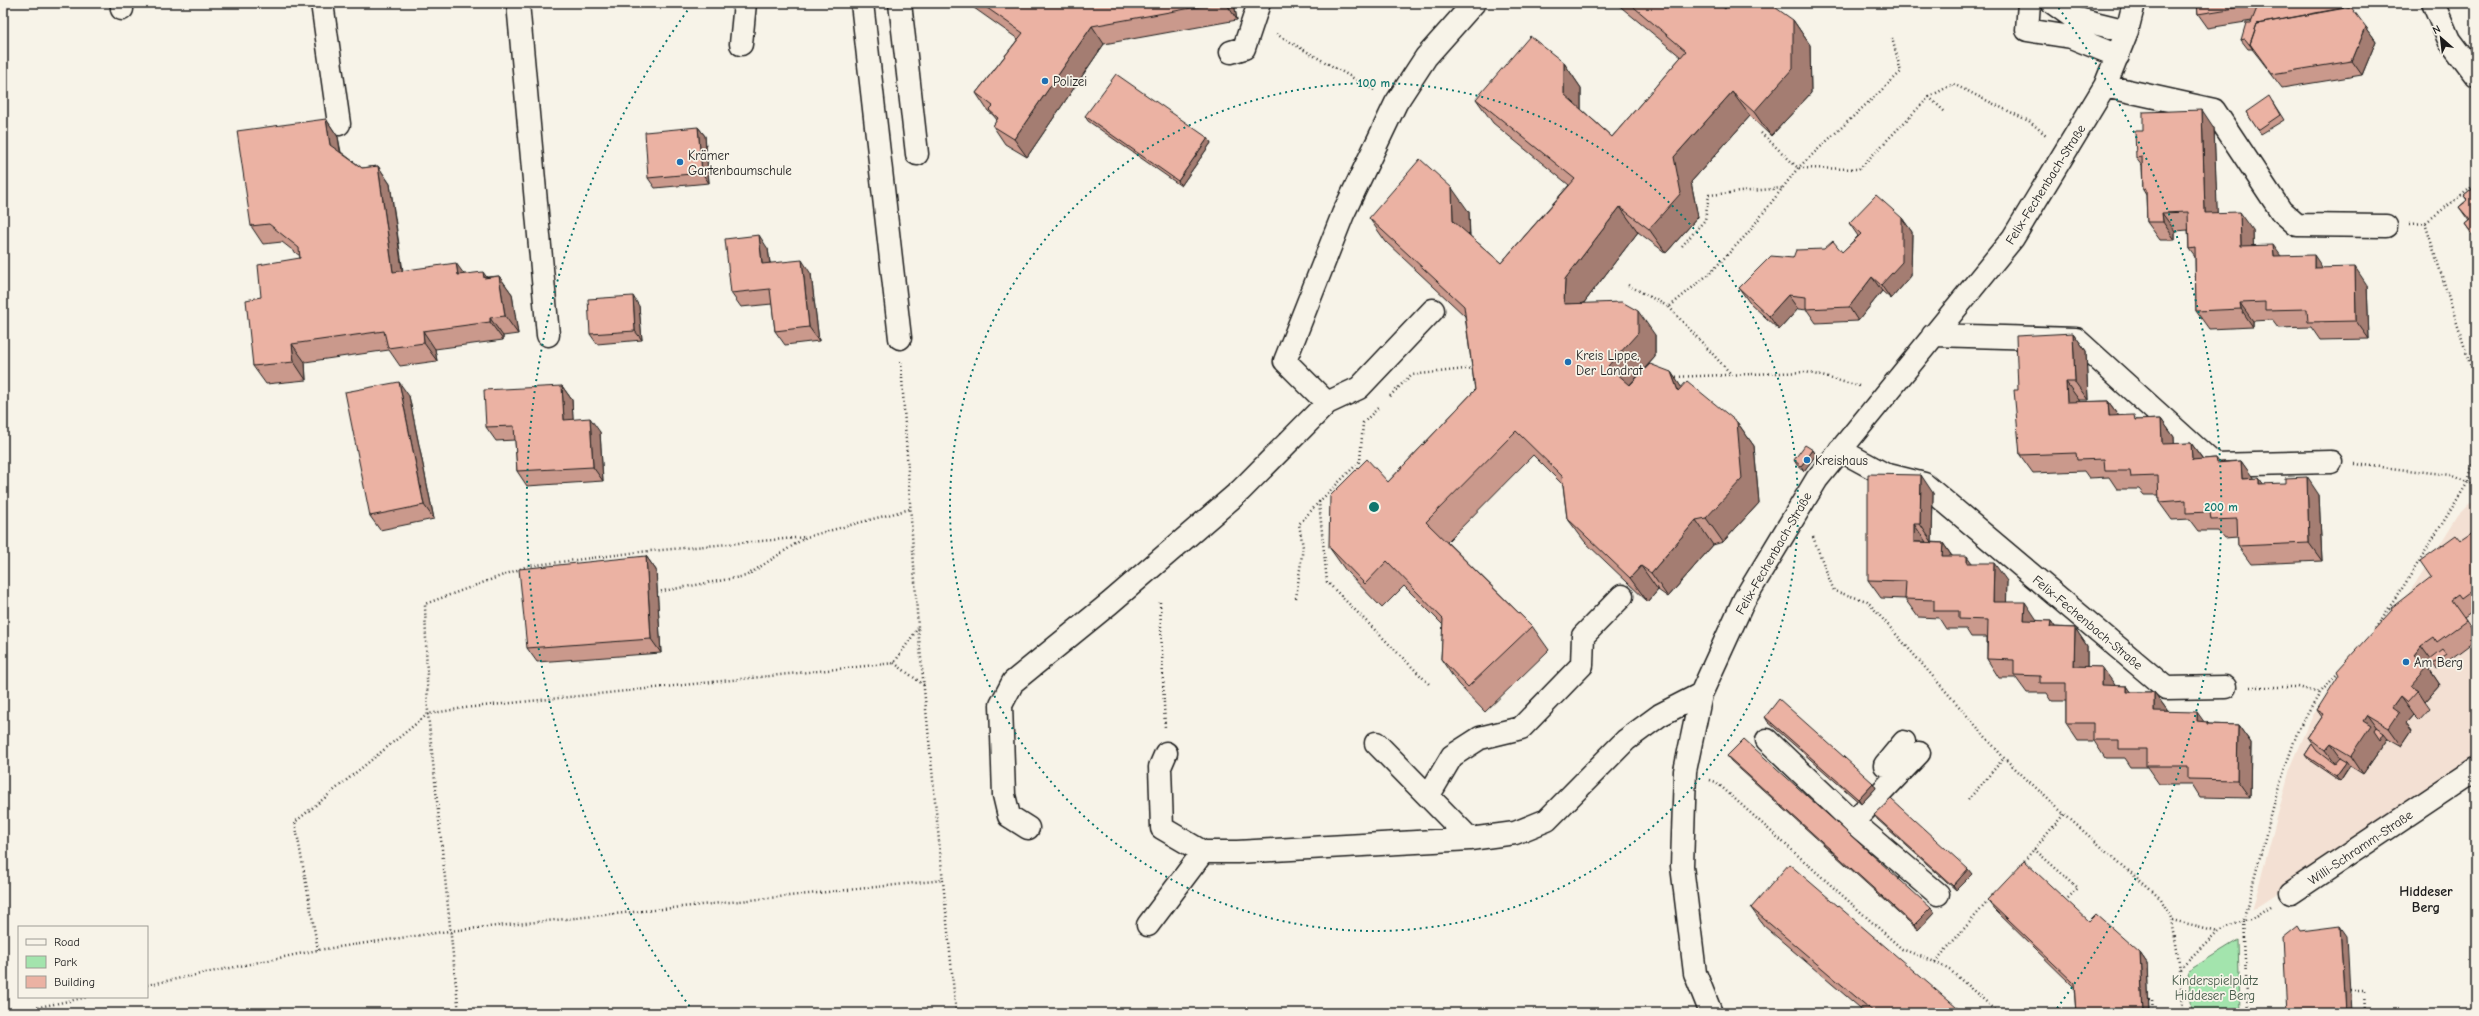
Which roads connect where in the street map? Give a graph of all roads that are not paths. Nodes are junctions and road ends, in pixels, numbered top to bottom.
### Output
1 (322, 3) edge
2 (518, 3) edge
3 (744, 3) edge
4 (862, 3) edge
5 (900, 3) edge
6 (1474, 3) edge
7 (2028, 3) edge
8 (2053, 3) edge
9 (2134, 3) edge
10 (2433, 3) edge
11 (1257, 13) edge
12 (2127, 31) junction
13 (741, 44) dead end
14 (1231, 52) dead end
15 (2118, 56) junction
16 (2476, 76) edge
17 (2105, 86) junction
18 (339, 124) dead end
19 (917, 154) dead end
20 (2386, 226) road end
21 (1433, 310) edge
22 (548, 335) dead end
23 (1933, 335) junction
24 (900, 338) road end
25 (1327, 403) junction
26 (1840, 450) junction
27 (2331, 462) road end
28 (1622, 596) edge
29 (2225, 687) road end
30 (1701, 694) junction
31 (1767, 740) dead end
32 (1376, 743) dead end
33 (1166, 753) road end
34 (1885, 765) dead end
35 (2476, 769) edge
36 (1429, 795) junction
37 (1853, 822) junction
38 (1028, 828) dead end
39 (1470, 839) junction
40 (1204, 852) junction
41 (2291, 893) road end
42 (1938, 894) dead end
43 (1148, 925) dead end
44 (1711, 1013) edge

1 - 18 street
2 - 22 street
3 - 13 street
4 - 24 street
5 - 19 street
6 - 25 street
7 - 15 street
8 - 12 street
9 - 12 street, Felix-Fechenbach-Straße
10 - 16 street
11 - 14 street
12 - 15 street, Felix-Fechenbach-Straße
15 - 17 street, Felix-Fechenbach-Straße
17 - 20 street
17 - 23 street, Felix-Fechenbach-Straße
21 - 25 street
23 - 26 street, Felix-Fechenbach-Straße
23 - 27 street
25 - 38 street
26 - 29 street, Felix-Fechenbach-Straße
26 - 30 street, Felix-Fechenbach-Straße
28 - 36 street
30 - 39 street
30 - 44 street, Felix-Fechenbach-Straße
31 - 37 street
32 - 36 street
33 - 40 street
34 - 37 street
35 - 41 street, Willi-Schramm-Straße
36 - 39 street
37 - 42 street
39 - 40 street
40 - 43 street

